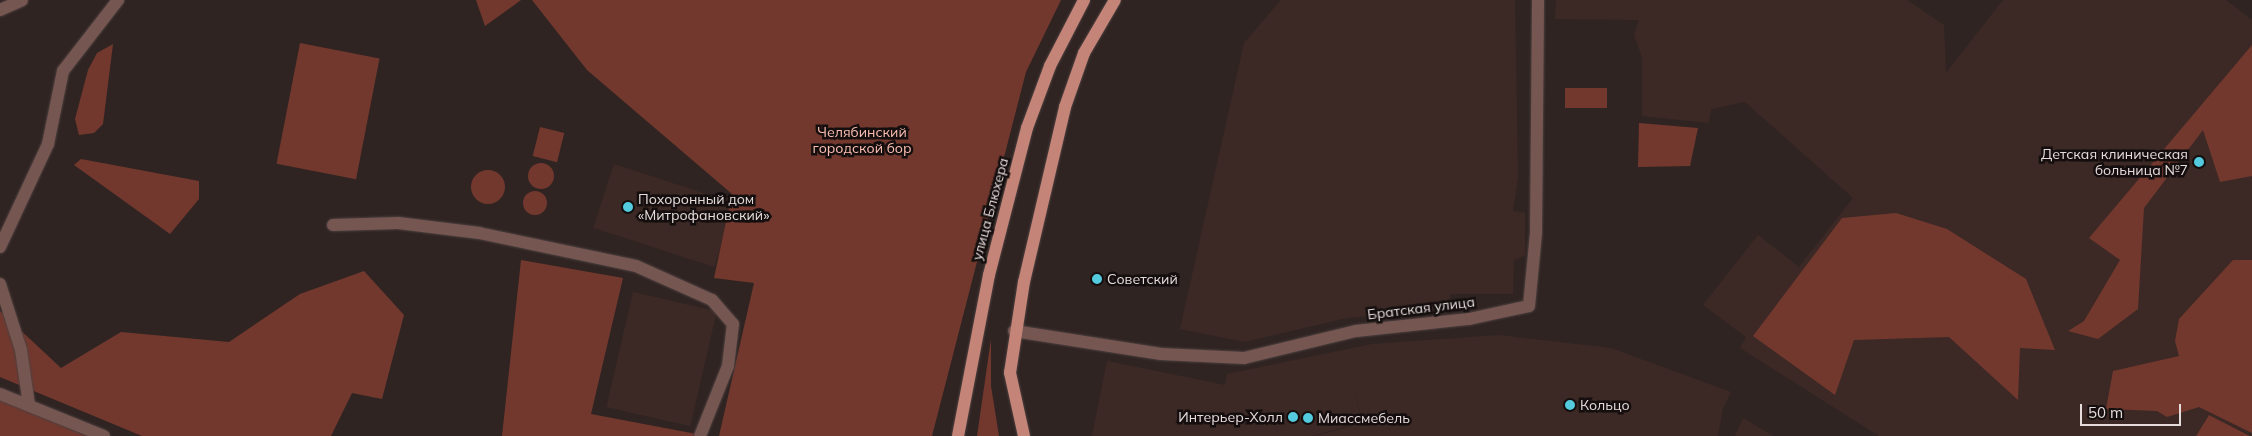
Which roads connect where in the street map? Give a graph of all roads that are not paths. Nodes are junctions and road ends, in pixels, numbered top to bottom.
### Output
1 (22, 0) edge
2 (118, 0) edge
3 (1084, 0) edge
4 (1115, 0) edge
5 (1538, 0) edge
6 (0, 10) edge
7 (333, 225) dead end
8 (0, 247) edge
9 (0, 284) edge
10 (1014, 330) junction
11 (0, 394) edge
12 (29, 405) junction
13 (104, 436) edge
14 (700, 436) edge
15 (958, 436) edge
16 (1024, 436) edge

1 - 6 street
2 - 8 street
3 - 15 main road, улица Блюхера
4 - 10 main road
5 - 10 street, Братская улица
7 - 14 street
9 - 12 street
10 - 16 main road
11 - 12 street
12 - 13 street

